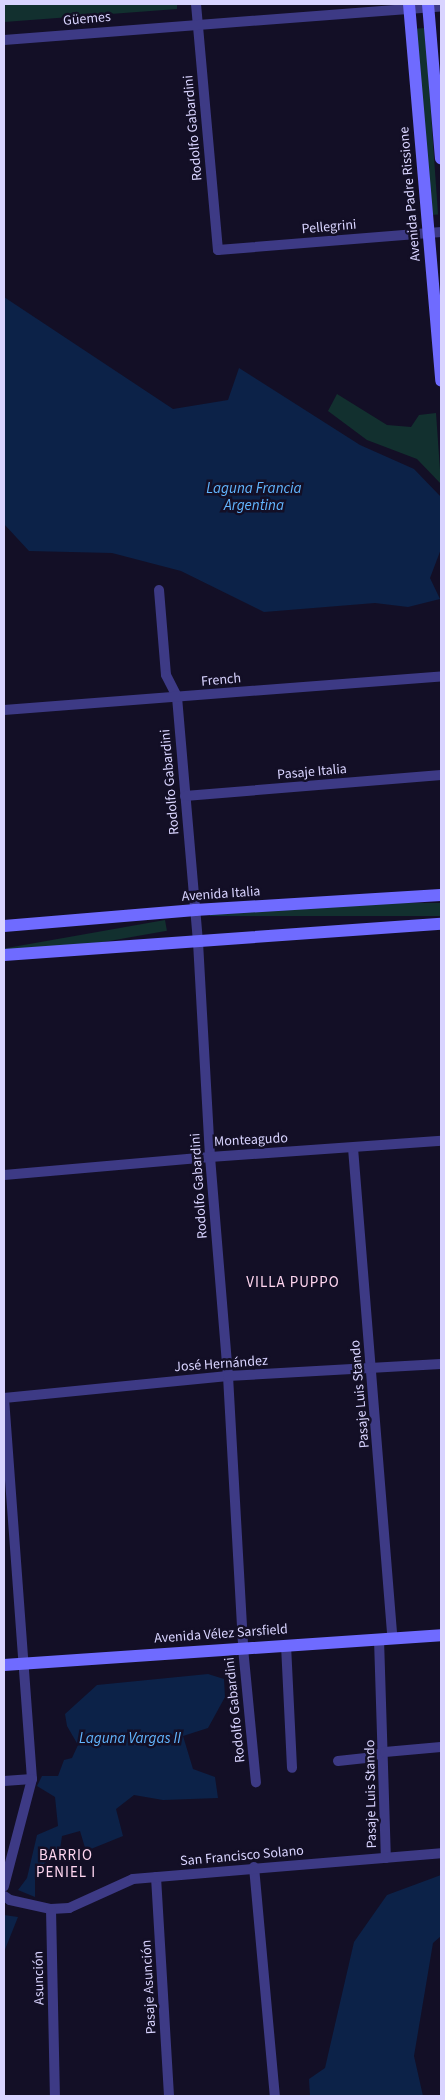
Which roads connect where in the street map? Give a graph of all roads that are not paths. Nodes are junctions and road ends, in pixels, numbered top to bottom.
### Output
1 (196, 4) edge
2 (428, 5) edge
3 (409, 6) edge
4 (441, 6) edge
5 (197, 24) junction
6 (4, 40) edge
7 (441, 158) edge
8 (441, 232) edge
9 (428, 233) junction
10 (218, 250) joint
11 (441, 382) edge
12 (159, 590) dead end
13 (441, 676) edge
14 (177, 697) junction
15 (4, 710) edge
16 (441, 775) edge
17 (185, 796) junction
18 (441, 895) edge
19 (195, 910) junction
20 (441, 924) edge
21 (4, 926) edge
22 (198, 942) junction
23 (4, 955) edge
24 (441, 1141) edge
25 (352, 1148) junction
26 (210, 1157) junction
27 (4, 1175) edge
28 (441, 1364) edge
29 (372, 1369) junction
30 (228, 1376) junction
31 (4, 1398) edge
32 (441, 1635) edge
33 (392, 1638) junction
34 (379, 1639) junction
35 (286, 1645) junction
36 (243, 1648) junction
37 (24, 1663) junction
38 (4, 1665) edge
39 (441, 1747) edge
40 (385, 1752) junction
41 (338, 1761) dead end
42 (292, 1768) dead end
43 (32, 1779) junction
44 (4, 1781) edge
45 (256, 1782) dead end
46 (441, 1853) edge
47 (386, 1858) junction
48 (254, 1868) junction
49 (156, 1877) junction
50 (4, 1886) edge
51 (4, 1896) edge
52 (51, 1909) junction
53 (55, 2096) edge
54 (168, 2096) edge
55 (275, 2096) edge

1 - 5 street, Rodolfo Gabardini
2 - 3 street, Güemes
2 - 4 street, Güemes
2 - 7 main road
3 - 5 street, Güemes
3 - 9 main road, Avenida Padre Rissione
5 - 6 street, Güemes
5 - 10 street, Rodolfo Gabardini
8 - 9 street, Pellegrini
9 - 10 street, Pellegrini
9 - 11 main road, Avenida Padre Rissione
12 - 14 street, Rodolfo Gabardini
13 - 14 street, French
14 - 15 street, French
14 - 17 street, Rodolfo Gabardini
16 - 17 street, Pasaje Italia
17 - 19 street, Rodolfo Gabardini
18 - 19 main road, Avenida Italia
19 - 21 main road, Avenida Italia
19 - 22 street, Rodolfo Gabardini
20 - 22 main road
22 - 23 main road
22 - 26 street, Rodolfo Gabardini
24 - 25 street, Monteagudo
25 - 26 street, Monteagudo
25 - 29 street, Pasaje Luis Stando
26 - 27 street, Monteagudo
26 - 30 street, Rodolfo Gabardini
28 - 29 street, José Hernández
29 - 30 street, José Hernández
29 - 33 street, Pasaje Luis Stando
30 - 31 street, José Hernández
30 - 36 street, Rodolfo Gabardini
31 - 37 street
32 - 33 main road, Avenida Vélez Sarsfield
33 - 34 main road, Avenida Vélez Sarsfield
34 - 35 main road, Avenida Vélez Sarsfield
34 - 40 street, Pasaje Luis Stando
35 - 36 main road, Avenida Vélez Sarsfield
35 - 42 street
36 - 37 main road, Avenida Vélez Sarsfield
36 - 45 street, Rodolfo Gabardini
37 - 38 main road, Avenida Vélez Sarsfield
37 - 43 street
39 - 40 street
40 - 41 street
40 - 47 street, Pasaje Luis Stando
43 - 44 street
43 - 50 street
46 - 47 street, San Francisco Solano
47 - 48 street, San Francisco Solano
48 - 49 street, San Francisco Solano
48 - 55 street
49 - 52 street, San Francisco Solano
49 - 54 street, Pasaje Asunción
51 - 52 street
52 - 53 street, Asunción

